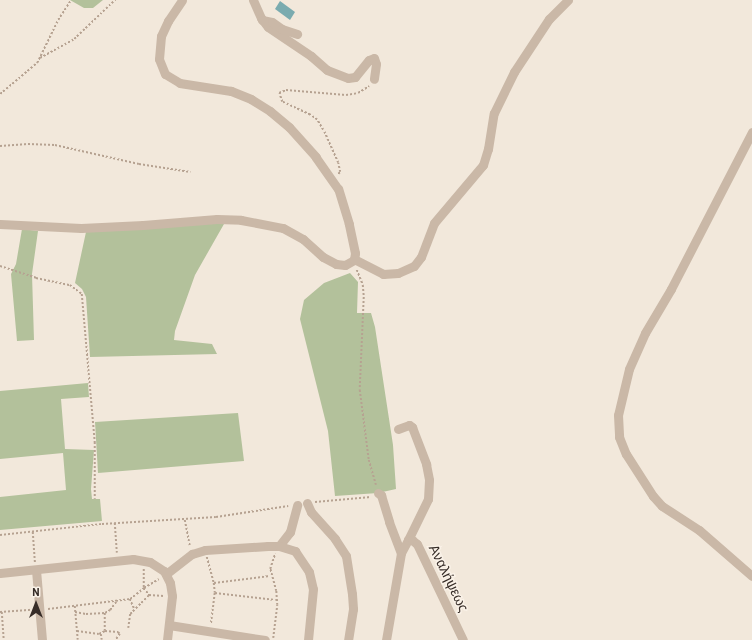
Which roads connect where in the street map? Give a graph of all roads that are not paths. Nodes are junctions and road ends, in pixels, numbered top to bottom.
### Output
1 (182, 0) edge
2 (253, 0) edge
3 (568, 0) edge
4 (262, 19) junction
5 (297, 34) dead end
6 (374, 79) road end
7 (752, 132) edge
8 (0, 224) edge
9 (353, 260) junction
10 (398, 429) dead end
11 (380, 494) road end
12 (308, 503) road end
13 (297, 505) road end
14 (408, 540) junction
15 (280, 546) junction
16 (401, 553) junction
17 (36, 570) junction
18 (0, 574) edge
19 (166, 574) junction
20 (752, 576) edge
21 (169, 625) junction
22 (42, 640) edge
23 (167, 640) edge
24 (265, 640) edge
25 (308, 640) edge
26 (348, 640) edge
27 (386, 640) edge
28 (463, 640) edge

1 - 9 street
2 - 4 street
3 - 9 street
4 - 5 street
4 - 6 street
7 - 20 street
8 - 9 street
10 - 14 street
11 - 16 street
12 - 26 street
13 - 15 street
14 - 16 street, Αναλήψεως
14 - 28 street, Αναλήψεως
15 - 19 street
15 - 25 street
16 - 27 street, Αναλήψεως
17 - 18 street
17 - 19 street
17 - 22 street
19 - 21 street
21 - 23 street
21 - 24 street

